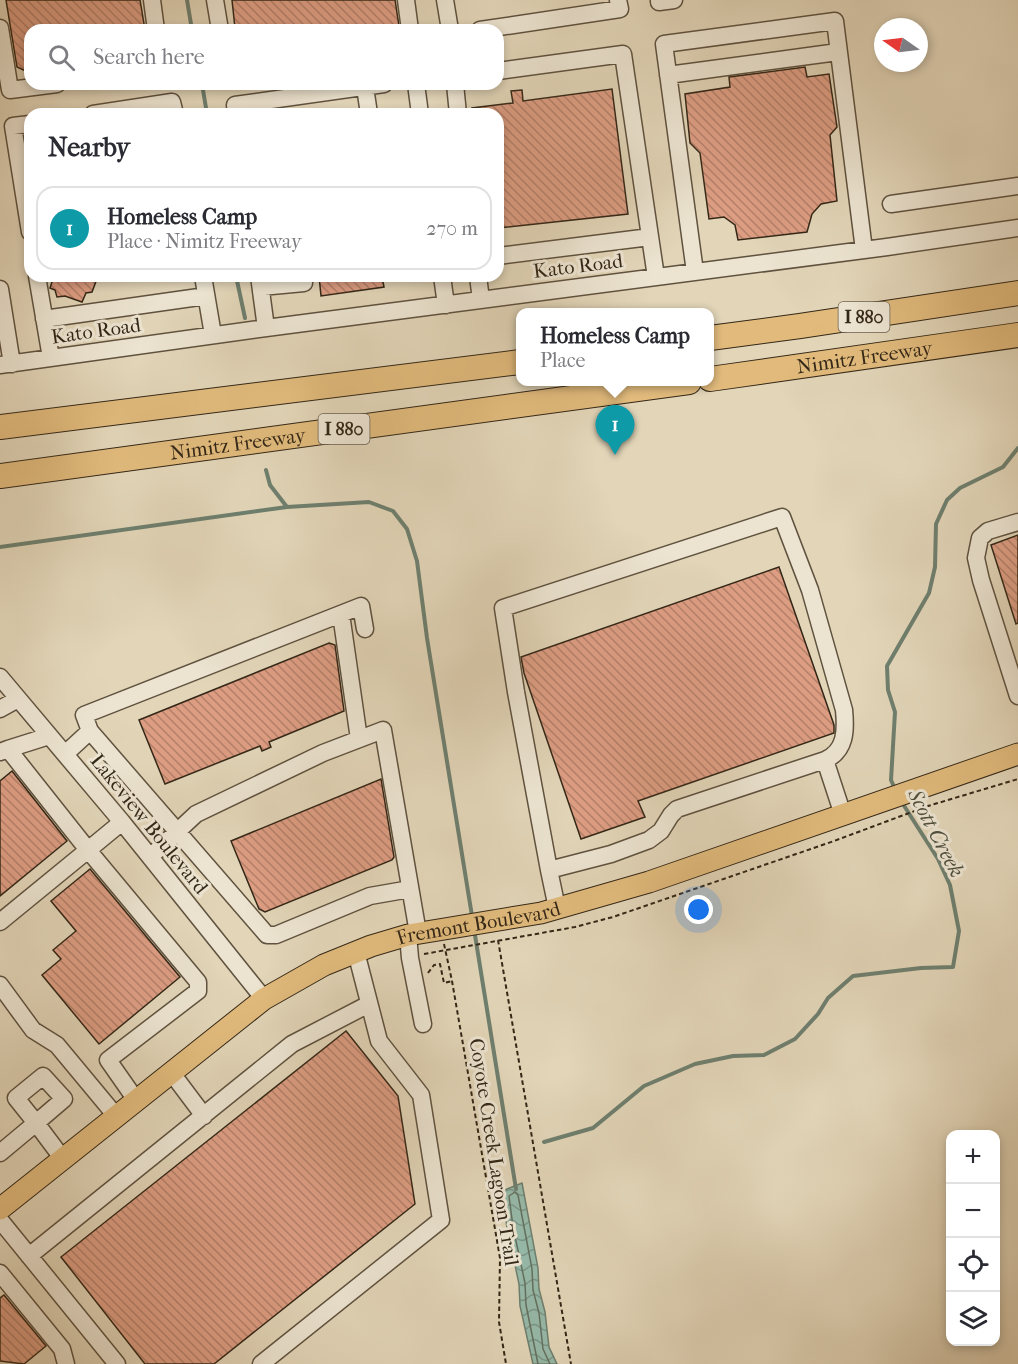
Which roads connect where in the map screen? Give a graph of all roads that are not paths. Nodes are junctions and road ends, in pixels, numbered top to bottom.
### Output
1 (152, 0) edge
2 (215, 0) edge
3 (406, 0) edge
4 (445, 0) edge
5 (618, 0) edge
6 (658, 0) edge
7 (674, 0) edge
8 (155, 24) edge
9 (219, 24) edge
10 (409, 24) edge
11 (449, 24) edge
12 (504, 26) edge
13 (0, 28) edge
14 (838, 52) junction
15 (504, 70) edge
16 (668, 75) junction
17 (24, 88) edge
18 (343, 90) edge
19 (365, 90) edge
20 (417, 90) edge
21 (456, 90) edge
22 (132, 108) edge
23 (173, 108) edge
24 (235, 108) edge
25 (368, 108) edge
26 (419, 108) edge
27 (457, 108) edge
28 (24, 125) edge
29 (24, 155) edge
30 (1018, 186) edge
31 (891, 204) dead end
32 (1018, 228) edge
33 (650, 237) junction
34 (864, 250) junction
35 (504, 255) edge
36 (695, 272) junction
37 (656, 277) junction
38 (38, 282) edge
39 (204, 282) edge
40 (260, 282) edge
41 (443, 282) edge
42 (479, 282) edge
43 (304, 283) dead end
44 (0, 289) edge
45 (1018, 293) edge
46 (206, 296) junction
47 (481, 300) junction
48 (446, 305) junction
49 (44, 319) junction
50 (3, 321) edge
51 (266, 328) junction
52 (213, 335) junction
53 (1018, 335) edge
54 (714, 337) edge
55 (51, 358) junction
56 (516, 362) edge
57 (6, 364) edge
58 (714, 378) edge
59 (653, 386) edge
60 (0, 427) edge
61 (0, 476) edge
62 (1018, 522) edge
63 (341, 614) junction
64 (365, 629) dead end
65 (0, 677) edge
66 (1018, 696) edge
67 (18, 699) junction
68 (0, 709) edge
69 (90, 731) junction
70 (49, 736) junction
71 (359, 739) junction
72 (4, 751) edge
73 (65, 754) junction
74 (1018, 754) edge
75 (825, 760) junction
76 (843, 815) junction
77 (122, 822) junction
78 (178, 831) junction
79 (88, 850) junction
80 (150, 857) junction
81 (549, 870) junction
82 (410, 889) junction
83 (557, 908) junction
84 (0, 922) edge
85 (425, 932) junction
86 (356, 952) junction
87 (0, 986) edge
88 (264, 999) junction
89 (369, 1004) junction
90 (423, 1024) dead end
91 (171, 1072) junction
92 (136, 1100) junction
93 (116, 1116) junction
94 (204, 1116) junction
95 (0, 1153) edge
96 (63, 1159) junction
97 (0, 1209) edge
98 (0, 1220) edge
99 (29, 1256) junction
100 (0, 1274) edge
101 (60, 1361) edge
102 (117, 1364) edge
103 (261, 1364) edge

1 - 8 street
2 - 9 street
3 - 10 street
4 - 11 street
5 - 12 street
6 - 7 street
13 - 17 street
14 - 16 street
14 - 16 street
14 - 34 street
15 - 33 street
16 - 36 street
18 - 24 street
19 - 25 street
20 - 26 street
21 - 27 street
22 - 23 street
28 - 29 street
30 - 31 street
32 - 34 street, Kato Road
33 - 35 street
33 - 37 street
34 - 36 street, Kato Road
36 - 37 street, Kato Road
37 - 47 street, Kato Road
38 - 49 street
39 - 46 street
40 - 43 street
40 - 51 street
41 - 48 street
42 - 47 street
44 - 50 street
45 - 54 highway, Nimitz Freeway / I 880
46 - 49 street
46 - 52 street
47 - 48 street, Kato Road
48 - 51 street, Kato Road
49 - 55 street
50 - 57 street
51 - 52 street, Kato Road
52 - 55 street, Kato Road
53 - 58 highway, Nimitz Freeway / I 880
55 - 57 street, Kato Road
56 - 60 highway, I 880
59 - 61 highway, Nimitz Freeway / I 880
62 - 66 street
63 - 64 street
63 - 69 street
63 - 71 street
65 - 67 street, Lakeview Boulevard
67 - 68 street
67 - 70 street, Lakeview Boulevard
69 - 73 street
69 - 78 street
70 - 72 street
70 - 73 street, Lakeview Boulevard
71 - 78 street
71 - 82 street
72 - 79 street
73 - 77 street, Lakeview Boulevard
74 - 76 main road, Fremont Boulevard
75 - 76 street
75 - 81 street
75 - 81 street
76 - 83 main road, Fremont Boulevard
77 - 79 street
77 - 80 street, Lakeview Boulevard
78 - 80 street
78 - 82 street
79 - 84 street
79 - 92 street
80 - 88 street, Lakeview Boulevard
81 - 83 street
82 - 85 street
83 - 85 main road, Fremont Boulevard
85 - 86 main road, Fremont Boulevard
85 - 90 street
86 - 88 main road, Fremont Boulevard
86 - 89 street
87 - 93 street
88 - 91 main road, Fremont Boulevard
89 - 94 street
89 - 103 street
91 - 92 main road, Fremont Boulevard
91 - 94 street
92 - 93 main road, Fremont Boulevard
93 - 96 main road, Fremont Boulevard
94 - 99 street
95 - 96 street
96 - 97 main road, Fremont Boulevard
98 - 99 street
99 - 102 street
100 - 101 street

